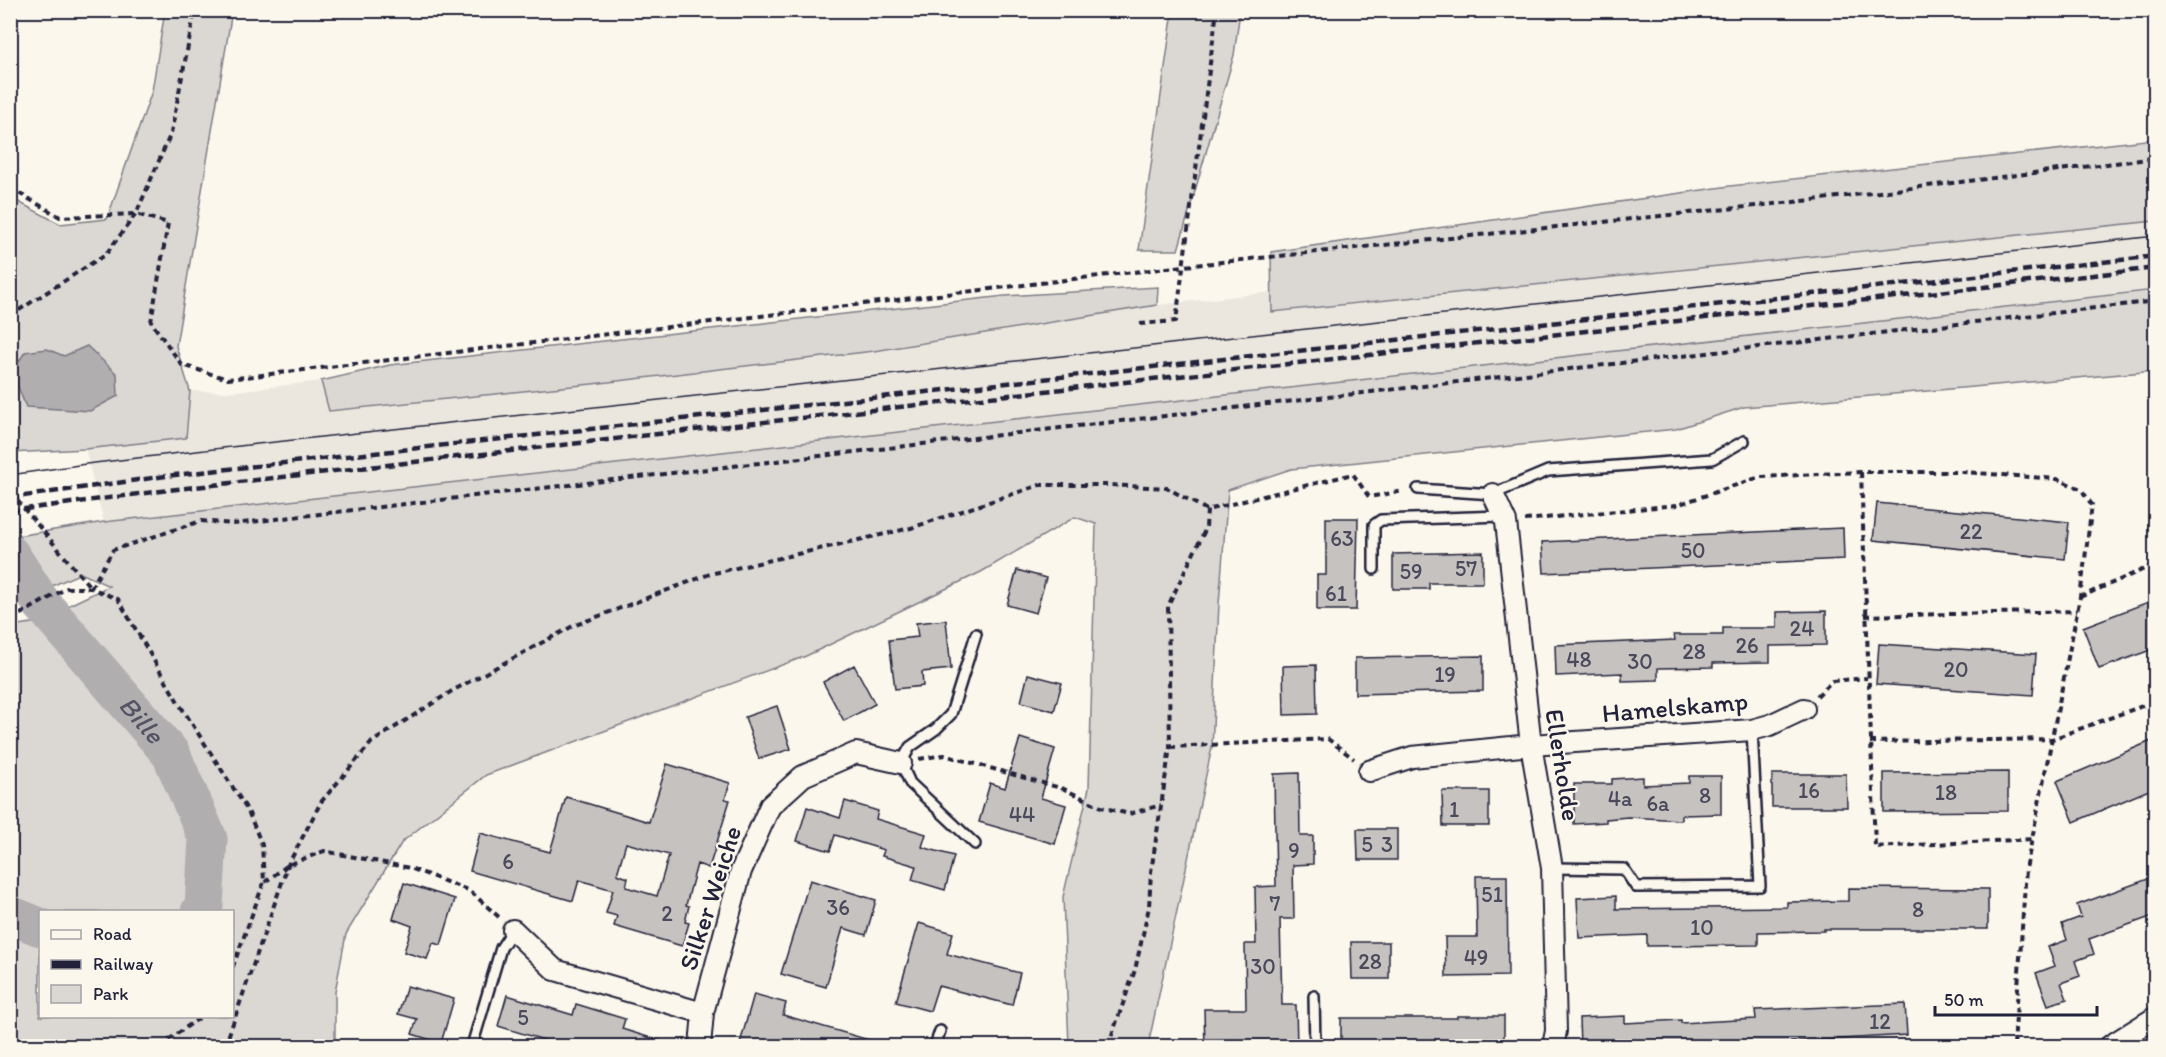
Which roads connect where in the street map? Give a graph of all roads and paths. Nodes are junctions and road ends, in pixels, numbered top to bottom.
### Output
1 (195, 10) edge
2 (1217, 10) edge
3 (2156, 158) edge
4 (10, 188) edge
5 (136, 214) junction
6 (1184, 266) junction
7 (2156, 300) edge
8 (10, 316) edge
9 (1140, 324) dead end
10 (1744, 441) dead end
11 (1860, 472) junction
12 (1418, 489) joint
13 (10, 492) edge
14 (1494, 494) junction
15 (1207, 510) junction
16 (1505, 519) junction
17 (2156, 564) edge
18 (1374, 569) dead end
19 (91, 588) junction
20 (2080, 597) junction
21 (2078, 611) junction
22 (10, 616) edge
23 (1865, 616) junction
24 (976, 634) dead end
25 (1867, 678) junction
26 (2156, 701) edge
27 (1804, 709) joint
28 (1752, 730) junction
29 (2052, 739) junction
30 (1870, 742) junction
31 (1531, 745) junction
32 (1170, 747) junction
33 (901, 763) junction
34 (1369, 771) joint
35 (1161, 805) junction
36 (2033, 839) junction
37 (975, 844) dead end
38 (288, 865) junction
39 (1552, 868) junction
40 (264, 882) junction
41 (513, 930) junction
42 (234, 964) edge
43 (1314, 996) dead end
44 (702, 1013) junction
45 (2156, 1017) edge
46 (201, 1018) edge
47 (940, 1031) dead end
48 (160, 1047) edge
49 (225, 1047) edge
50 (472, 1047) edge
51 (700, 1047) edge
52 (935, 1047) edge
53 (1108, 1047) edge
54 (1315, 1047) edge
55 (1553, 1047) edge
56 (2014, 1047) edge
57 (2110, 1047) edge

1 - 5 path
2 - 6 path
3 - 6 path
4 - 5 path
5 - 6 path
5 - 8 path
6 - 9 path
7 - 19 path
10 - 14 lane
11 - 16 path
11 - 20 path
11 - 23 path
12 - 14 lane
12 - 15 path
13 - 19 path
14 - 16 street, Ellerholde
15 - 32 path
15 - 38 path
16 - 18 lane
16 - 31 street, Ellerholde
17 - 20 path
19 - 22 path
19 - 40 path
20 - 21 path
21 - 23 path
21 - 29 path
23 - 25 path
24 - 33 lane
25 - 27 path
25 - 30 path
26 - 29 path
27 - 28 street, Hamelskamp
28 - 31 street, Hamelskamp
28 - 39 lane
29 - 30 path
29 - 36 path
30 - 36 path
31 - 34 street, Hamelskamp
31 - 39 street, Ellerholde
32 - 34 path
32 - 35 path
33 - 35 path
33 - 37 lane
33 - 44 street, Silker Weiche
35 - 53 path
36 - 56 path
38 - 40 path
38 - 41 path
38 - 49 path
39 - 55 street, Ellerholde
40 - 42 path
41 - 44 street
41 - 50 lane
43 - 54 lane
44 - 51 street, Silker Weiche
45 - 57 street
46 - 48 path
47 - 52 lane

